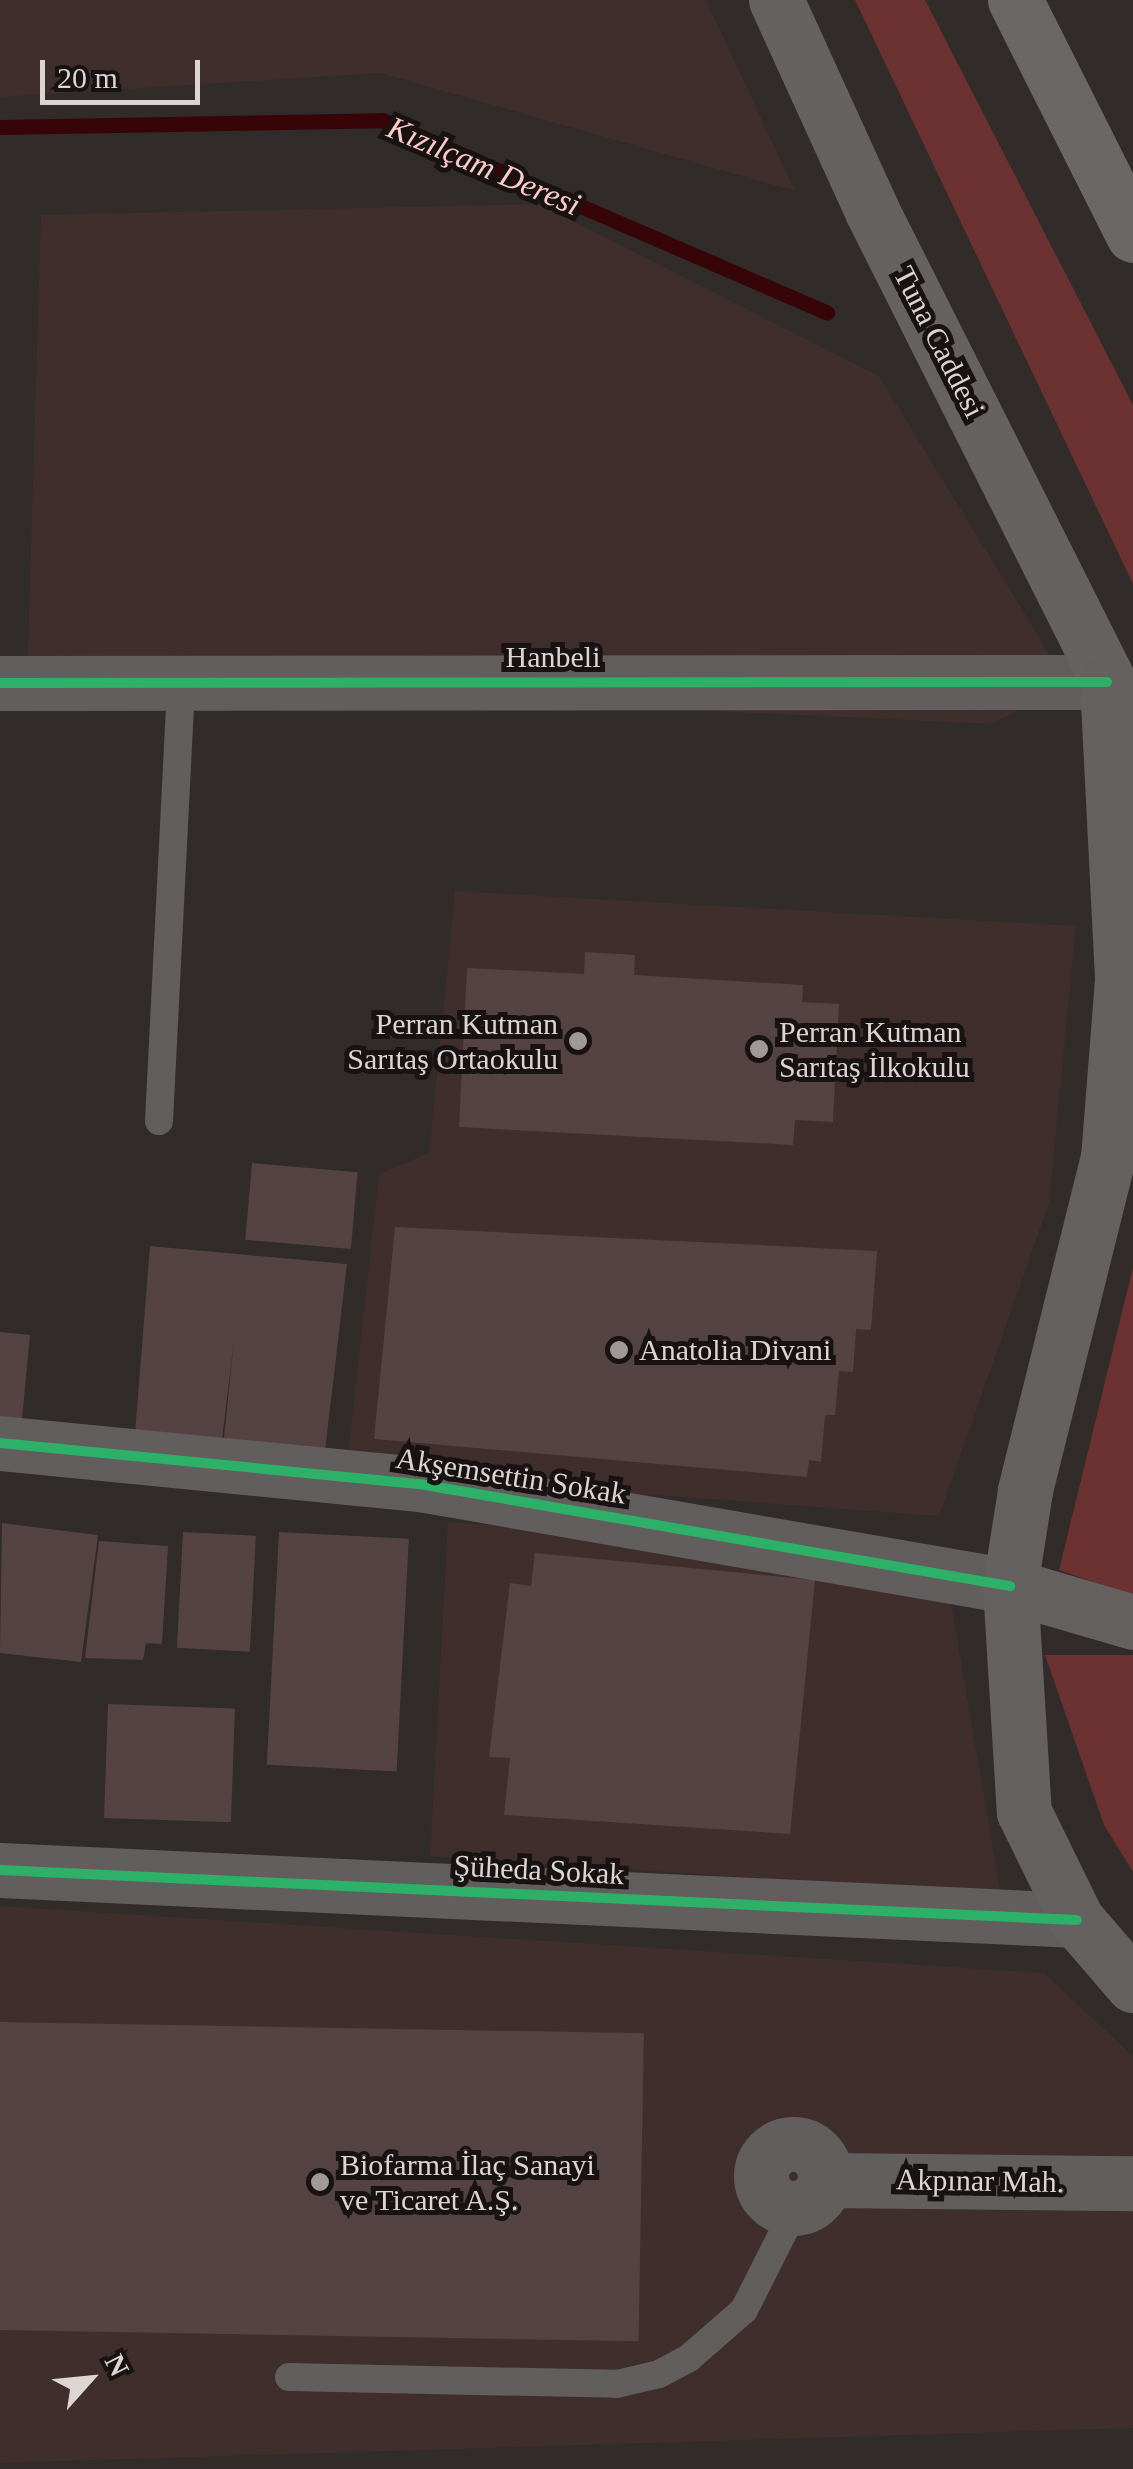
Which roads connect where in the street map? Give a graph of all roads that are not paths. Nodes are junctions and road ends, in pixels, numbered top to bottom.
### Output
1 (776, 0) edge
2 (1015, 0) edge
3 (1133, 235) edge
4 (0, 682) edge
5 (1107, 682) junction
6 (181, 683) junction
7 (1133, 729) edge
8 (159, 1122) dead end
9 (0, 1443) edge
10 (1010, 1586) junction
11 (1133, 1622) edge
12 (0, 1870) edge
13 (1076, 1920) junction
14 (1133, 1985) edge
15 (1133, 2183) edge
16 (811, 2194) joint
17 (290, 2377) dead end

1 - 5 main road, Tuna Caddesi
2 - 3 highway
4 - 6 street, Hanbeli
5 - 6 street, Hanbeli
5 - 7 main road, Tuna Caddesi
5 - 10 main road
6 - 8 lane
9 - 10 street, Akşemsettin Sokak
10 - 11 main road
10 - 13 main road
12 - 13 street, Şüheda Sokak
13 - 14 main road
15 - 16 street, Akpınar Mah.
16 - 17 lane

